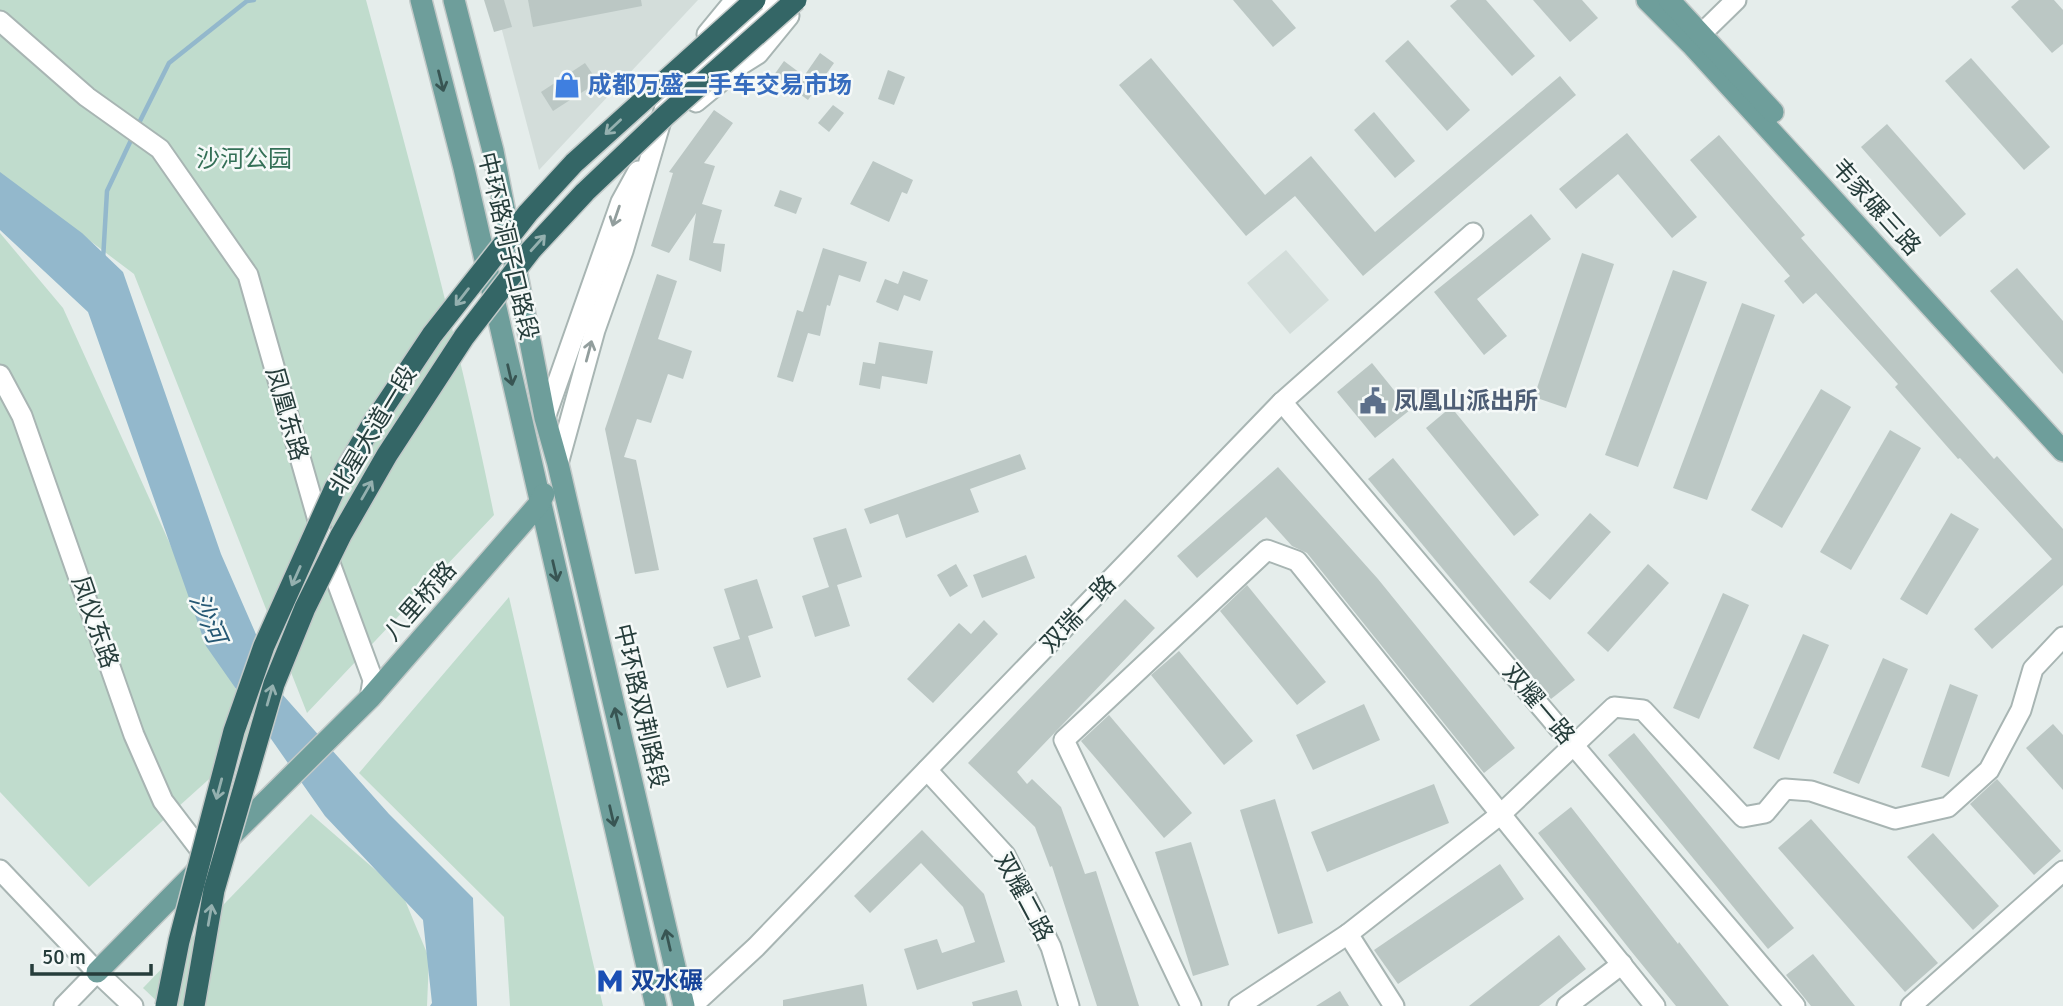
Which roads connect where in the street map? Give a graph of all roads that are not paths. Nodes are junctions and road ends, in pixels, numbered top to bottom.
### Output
1 (735, 0) edge
2 (755, 0) edge
3 (771, 0) edge
4 (796, 0) edge
5 (802, 0) edge
6 (1647, 0) edge
7 (1669, 0) edge
8 (1736, 0) edge
9 (455, 5) edge
10 (423, 8) edge
11 (0, 21) edge
12 (1697, 38) junction
13 (658, 134) junction
14 (1473, 233) dead end
15 (0, 375) edge
16 (1282, 402) junction
17 (545, 418) junction
18 (2063, 433) edge
19 (2063, 451) edge
20 (558, 464) junction
21 (539, 504) junction
22 (2063, 638) edge
23 (370, 698) junction
24 (1574, 746) junction
25 (927, 770) junction
26 (1501, 814) junction
27 (208, 860) junction
28 (0, 870) edge
29 (2063, 871) edge
30 (1348, 934) junction
31 (1622, 964) junction
32 (97, 972) junction
33 (64, 1006) edge
34 (133, 1006) edge
35 (166, 1006) edge
36 (194, 1006) edge
37 (656, 1006) edge
38 (684, 1006) edge
39 (692, 1006) edge
40 (1069, 1006) edge
41 (1191, 1006) edge
42 (1239, 1006) edge
43 (1394, 1006) edge
44 (1567, 1006) edge
45 (1655, 1006) edge
46 (1795, 1006) edge
47 (1911, 1006) edge

1 - 13 street, 八里桥路
2 -> 35 highway, 北星大道一段, bridge
3 - 13 street, 八里桥路
36 -> 4 highway, 北星大道一段, bridge
5 - 13 street, 八里桥路
6 - 12 main road, 韦家碾三路
7 - 12 main road, 韦家碾三路
8 - 12 street
9 - 17 main road, 中环路洞子口路段
10 -> 21 main road, 中环路洞子口路段
11 - 23 street, 凤凰东路
12 - 18 main road, 韦家碾三路
12 - 19 main road, 韦家碾三路
13 -> 17 street, 八里桥路
20 -> 13 street, 八里桥路
14 - 16 street, 双瑞一路
15 - 27 street, 凤仪东路
16 - 24 street, 双耀一路
16 - 25 street, 双瑞一路
17 - 20 main road, 中环路双荆路段
20 - 21 main road, 八里桥路
38 -> 20 main road, 中环路双荆路段
21 - 23 main road, 八里桥路
21 -> 37 main road
22 - 24 street
23 - 27 main road, 八里桥路
24 - 26 street
24 - 46 street, 双耀一路
25 - 39 street, 双瑞一路
25 - 40 street, 双耀二路
26 - 30 street
26 - 31 street
26 - 41 street
27 - 32 main road, 八里桥路
28 - 32 street
29 - 47 street
30 - 42 street
30 - 43 street
31 - 44 street
31 - 45 street
32 - 33 street, 八里桥路
32 - 34 street

